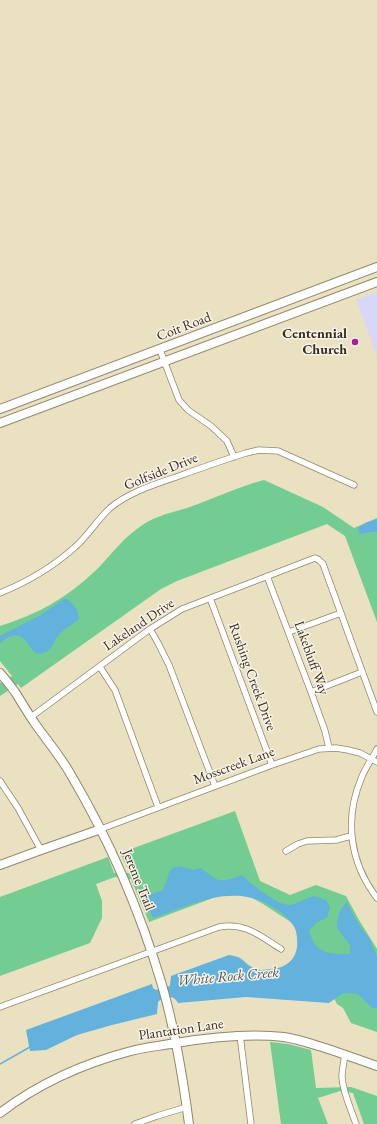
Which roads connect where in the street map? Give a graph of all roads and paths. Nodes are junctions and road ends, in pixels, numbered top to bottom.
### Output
1 (377, 267) edge
2 (337, 282) junction
3 (377, 282) edge
4 (342, 296) junction
5 (240, 320) junction
6 (244, 332) junction
7 (160, 350) junction
8 (164, 362) junction
9 (0, 409) edge
10 (0, 423) edge
11 (234, 457) junction
12 (354, 485) dead end
13 (267, 576) junction
14 (0, 593) edge
15 (210, 598) junction
16 (340, 613) junction
17 (150, 629) junction
18 (289, 632) junction
19 (100, 667) junction
20 (362, 672) junction
21 (0, 673) edge
22 (311, 692) junction
23 (377, 712) edge
24 (31, 717) junction
25 (329, 748) junction
26 (377, 749) edge
27 (374, 761) edge
28 (272, 765) junction
29 (0, 781) edge
30 (215, 786) junction
31 (158, 807) junction
32 (101, 829) junction
33 (351, 836) junction
34 (41, 850) junction
35 (286, 851) dead end
36 (0, 865) edge
37 (377, 898) edge
38 (281, 949) dead end
39 (151, 952) junction
40 (0, 1007) edge
41 (240, 1035) junction
42 (175, 1043) junction
43 (345, 1054) junction
44 (377, 1066) edge
45 (187, 1107) junction
46 (0, 1113) edge
47 (134, 1124) edge
48 (189, 1124) edge
49 (251, 1124) edge
50 (356, 1124) edge

1 - 2 street, Coit Road
2 - 4 street
2 - 5 street, Coit Road
3 - 4 street, Coit Road
4 - 6 street, Coit Road
5 - 6 street
5 - 7 street, Coit Road
6 - 8 street, Coit Road
7 - 8 street
7 - 9 street, Coit Road
8 - 10 street, Coit Road
8 - 11 street
11 - 12 street, Golfside Drive
11 - 14 street, Golfside Drive
13 - 15 street, Lakeland Drive
13 - 16 street, Lakeland Drive
13 - 18 street, Lakebluff Way
15 - 17 street, Lakeland Drive
15 - 28 street, Rushing Creek Drive
16 - 18 street
16 - 20 street
17 - 19 street, Lakeland Drive
17 - 30 street
18 - 22 street, Lakebluff Way
19 - 24 street, Lakeland Drive
19 - 31 street
20 - 22 street
20 - 23 street
21 - 24 street, Jereme Trail
22 - 25 street, Lakebluff Way
24 - 32 street, Jereme Trail
25 - 27 street, Mosscreek Lane
25 - 28 street, Mosscreek Lane
26 - 27 street
27 - 33 street
28 - 30 street, Mosscreek Lane
29 - 34 street
30 - 31 street, Mosscreek Lane
31 - 32 street, Mosscreek Lane
32 - 34 street
32 - 39 street, Jereme Trail
33 - 35 street
33 - 37 street
34 - 36 street
38 - 39 street
39 - 40 street
39 - 42 street, Jereme Trail
41 - 42 street, Plantation Lane
41 - 43 street, Plantation Lane
41 - 49 street
42 - 45 street, Jereme Trail
42 - 46 street, Plantation Lane
43 - 44 street, Plantation Lane
43 - 50 street
45 - 47 street
45 - 48 street, Jereme Trail

